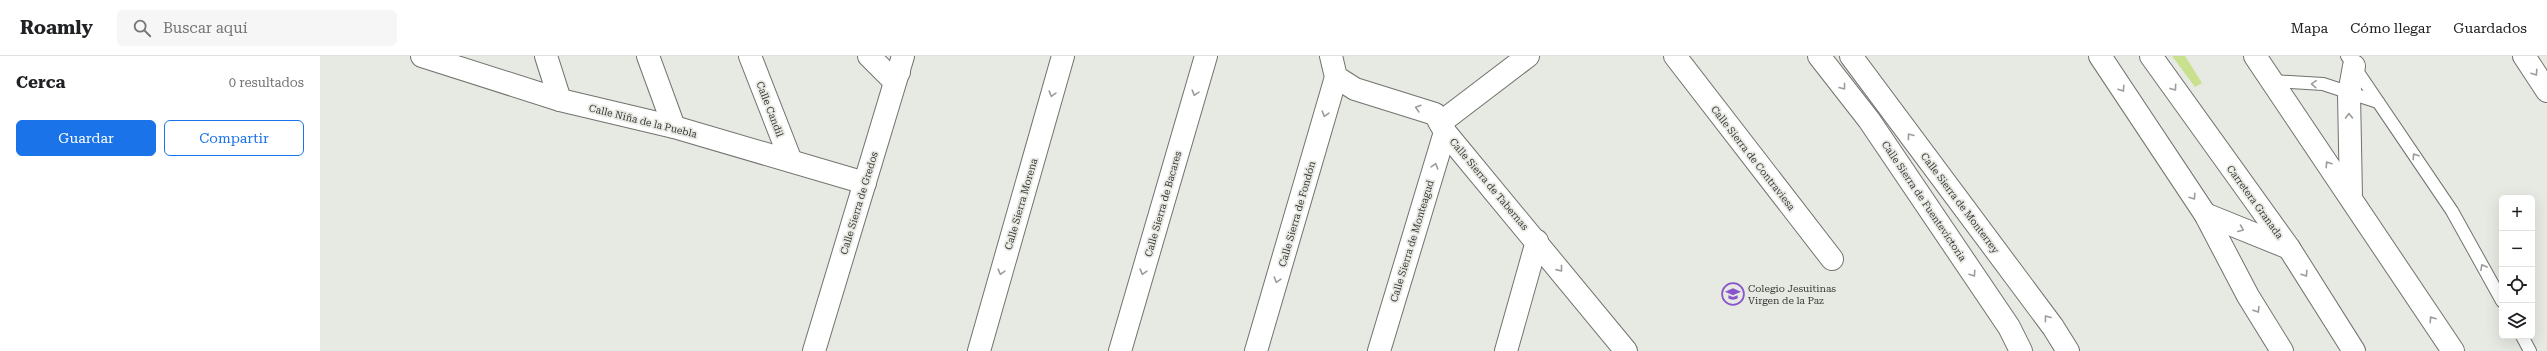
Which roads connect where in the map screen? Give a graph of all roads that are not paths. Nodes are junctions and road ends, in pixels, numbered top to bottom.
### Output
1 (422, 56) edge
2 (546, 56) edge
3 (648, 56) edge
4 (750, 56) edge
5 (869, 56) edge
6 (1063, 56) edge
7 (1206, 56) edge
8 (1331, 56) edge
9 (1528, 56) edge
10 (1675, 56) edge
11 (1820, 56) edge
12 (1851, 56) edge
13 (2100, 56) edge
14 (2151, 56) edge
15 (2255, 56) edge
16 (2524, 56) edge
17 (2350, 61) edge
18 (456, 62) edge
19 (901, 64) edge
20 (1336, 77) junction
21 (2272, 81) junction
22 (2547, 91) edge
23 (2349, 94) junction
24 (560, 100) junction
25 (2378, 102) junction
26 (1443, 127) junction
27 (674, 128) junction
28 (791, 161) junction
29 (865, 182) junction
30 (2351, 197) junction
31 (2205, 214) junction
32 (1537, 241) junction
33 (2289, 248) junction
34 (1832, 259) dead end
35 (2499, 296) edge
36 (2524, 339) edge
37 (814, 351) edge
38 (979, 351) edge
39 (1120, 351) edge
40 (1256, 351) edge
41 (1380, 351) edge
42 (1506, 351) edge
43 (1626, 351) edge
44 (2021, 351) edge
45 (2068, 351) edge
46 (2282, 351) edge
47 (2354, 351) edge
48 (2453, 351) edge
49 (2530, 351) edge

1 - 18 street, Calle Niña de la Puebla
2 - 24 street
3 - 27 street
4 - 28 street, Calle Candil
5 - 19 street
6 -> 38 street, Calle Sierra Morena
7 -> 39 street, Calle Sierra de Bacares
8 - 20 street
9 - 26 street
10 - 34 street, Calle Sierra de Contraviesa
11 -> 44 street, Calle Sierra de Fuentevictoria
45 -> 12 street, Calle Sierra de Monterrey
13 -> 31 street
14 -> 33 street, Carretera Granada
15 - 21 street
16 -> 22 street
17 - 23 street
17 - 25 lane
18 - 24 street, Calle Niña de la Puebla
19 - 29 street, Calle Sierra de Gredos
26 -> 20 street, Calle Sierra de Tabernas
20 -> 40 street, Calle Sierra de Fondón
23 -> 21 lane
30 -> 21 street
23 - 25 lane
30 -> 23 street
24 - 27 street, Calle Niña de la Puebla
35 -> 25 lane
26 - 32 street, Calle Sierra de Tabernas
41 -> 26 street, Calle Sierra de Monteagud
27 - 28 street, Calle Niña de la Puebla
28 - 29 street, Calle Niña de la Puebla
29 - 37 street, Calle Sierra de Gredos
48 -> 30 street
31 -> 33 street
31 -> 46 street
32 - 42 street
32 -> 43 street, Calle Sierra de Tabernas
33 -> 47 street, Carretera Granada
36 - 49 lane

